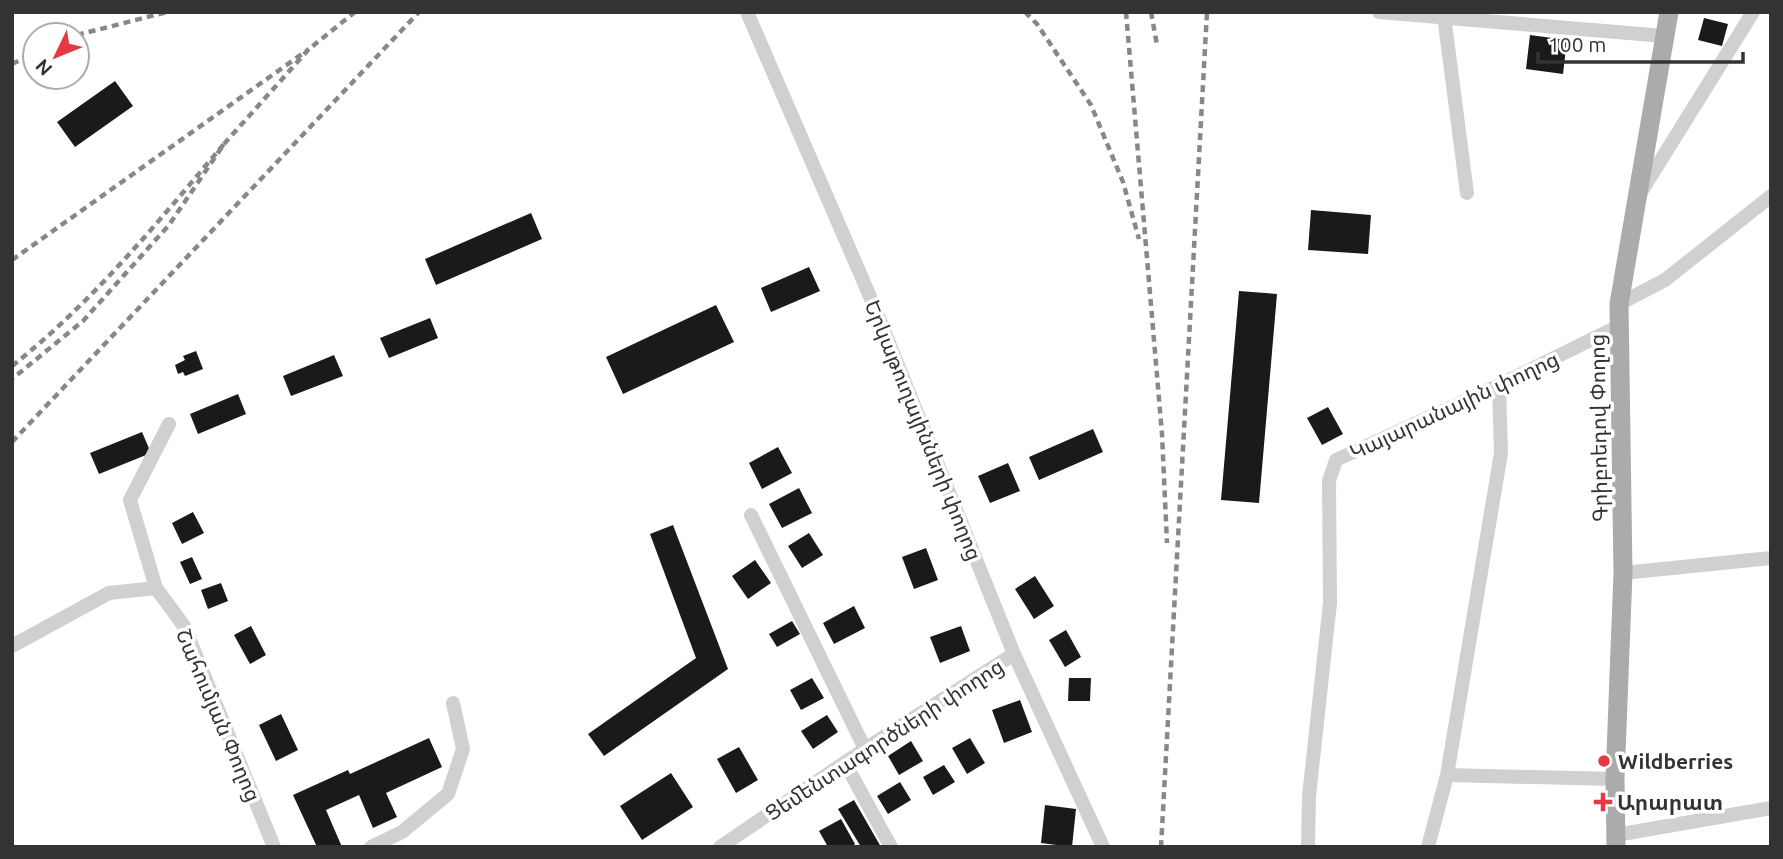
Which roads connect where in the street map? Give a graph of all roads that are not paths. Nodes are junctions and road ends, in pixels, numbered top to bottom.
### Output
1 (747, 12) edge
2 (1378, 12) edge
3 (1669, 12) edge
4 (1752, 12) edge
5 (1444, 16) junction
6 (1664, 36) junction
7 (1466, 193) dead end
8 (1771, 196) edge
9 (1636, 199) junction
10 (1619, 304) junction
11 (1619, 326) junction
12 (1499, 385) junction
13 (169, 424) dead end
14 (751, 515) dead end
15 (1771, 558) edge
16 (1623, 573) junction
17 (156, 588) junction
18 (12, 646) edge
19 (1014, 654) junction
20 (453, 704) dead end
21 (865, 749) junction
22 (845, 763) junction
23 (1447, 775) junction
24 (1615, 779) junction
25 (1771, 808) edge
26 (1616, 841) edge
27 (274, 847) edge
28 (371, 847) edge
29 (720, 847) edge
30 (891, 847) edge
31 (1103, 847) edge
32 (1308, 847) edge
33 (1428, 847) edge

1 - 19 street, Երկաթուղայինների փողոց
2 - 5 street
3 - 6 main road, Գրիբոեդով Փողոց
4 - 9 street
5 - 6 street
5 - 7 street
6 - 9 main road, Գրիբոեդով Փողոց
8 - 10 street
9 - 10 main road, Գրիբոեդով Փողոց
10 - 11 main road, Գրիբոեդով Փողոց
11 - 12 street, Կայարանային փողոց
11 - 16 main road, Գրիբոեդով Փողոց
12 - 23 street
12 - 32 street, Կայարանային փողոց
13 - 17 street, Շահումյան Փողոց
14 - 21 street
15 - 16 street
16 - 24 main road, Գրիբոեդով Փողոց
17 - 18 street
17 - 27 street, Շահումյան Փողոց
19 - 21 street, Ցեմենտագործների փողոց
19 - 31 street, Երկաթուղայինների փողոց
20 - 28 street
21 - 22 street, Ցեմենտագործների փողոց
22 - 29 street, Ցեմենտագործների փողոց
22 - 30 street
23 - 24 street
23 - 33 street
24 - 26 main road, Գրիբոեդով Փողոց
25 - 26 street

